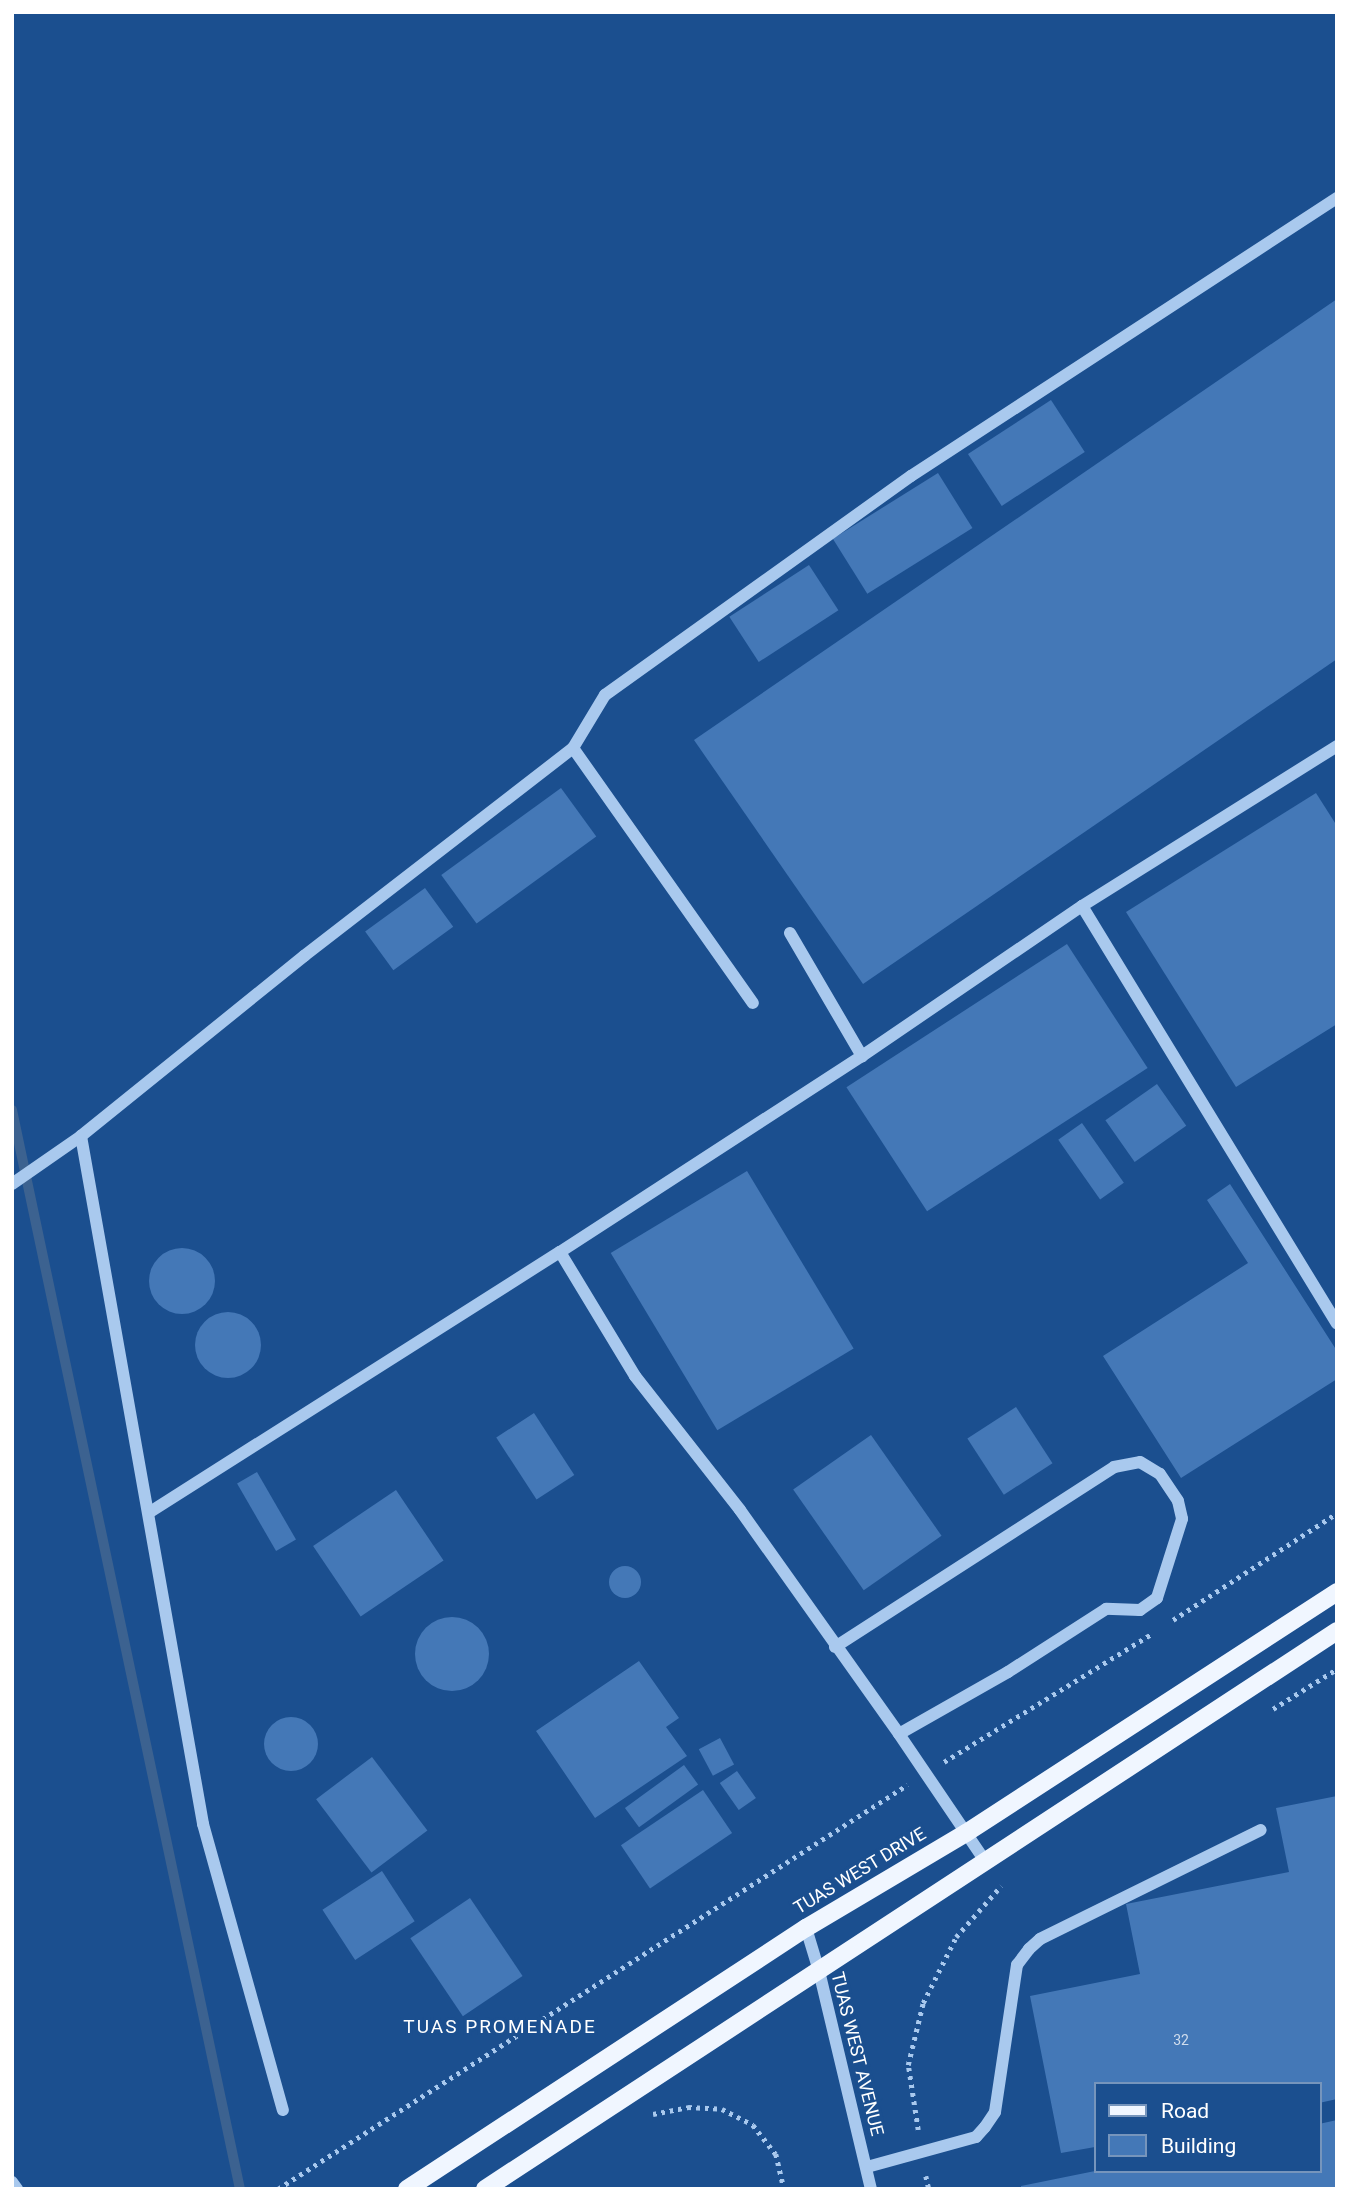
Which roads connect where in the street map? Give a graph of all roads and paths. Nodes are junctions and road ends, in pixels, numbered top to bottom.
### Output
1 (1337, 198) edge
2 (1337, 746) edge
3 (573, 748) junction
4 (1083, 906) junction
5 (790, 933) dead end
6 (752, 1003) dead end
7 (862, 1056) junction
8 (81, 1136) junction
9 (12, 1184) edge
10 (560, 1252) junction
11 (1337, 1323) edge
12 (150, 1511) junction
13 (1337, 1513) edge
14 (1337, 1592) edge
15 (1168, 1623) dead end
16 (1157, 1630) dead end
17 (1337, 1630) edge
18 (835, 1647) junction
19 (1337, 1669) edge
20 (1271, 1710) dead end
21 (899, 1734) junction
22 (925, 1773) junction
23 (1261, 1830) dead end
24 (966, 1833) junction
25 (985, 1861) junction
26 (1003, 1884) dead end
27 (806, 1928) junction
28 (819, 1971) junction
29 (283, 2110) dead end
30 (641, 2121) dead end
31 (921, 2152) junction
32 (866, 2167) junction
33 (12, 2182) edge
34 (17, 2189) edge
35 (278, 2189) edge
36 (407, 2189) edge
37 (485, 2189) edge
38 (784, 2189) edge
39 (871, 2189) edge
40 (929, 2189) edge

1 - 3 street
2 - 4 street
3 - 6 street
3 - 8 street
4 - 7 street
4 - 11 street
5 - 7 street
7 - 10 street
8 - 9 street
8 - 12 street
10 - 12 street
10 - 18 street
12 - 29 street
13 - 15 path
14 - 24 main road, TUAS WEST DRIVE
16 - 22 path
17 - 25 main road
18 - 21 street
18 - 21 street
19 - 20 path
21 - 22 street
22 - 24 street
22 - 35 path
23 - 31 street
24 - 25 street
24 - 27 main road, TUAS WEST DRIVE
25 - 28 main road
26 - 31 path
27 - 28 street, TUAS WEST AVENUE
27 - 36 main road, TUAS WEST DRIVE
28 - 32 street, TUAS WEST AVENUE
28 - 37 main road
30 - 38 path
31 - 32 street
31 - 40 path
32 - 39 street, TUAS WEST AVENUE
33 - 34 street

